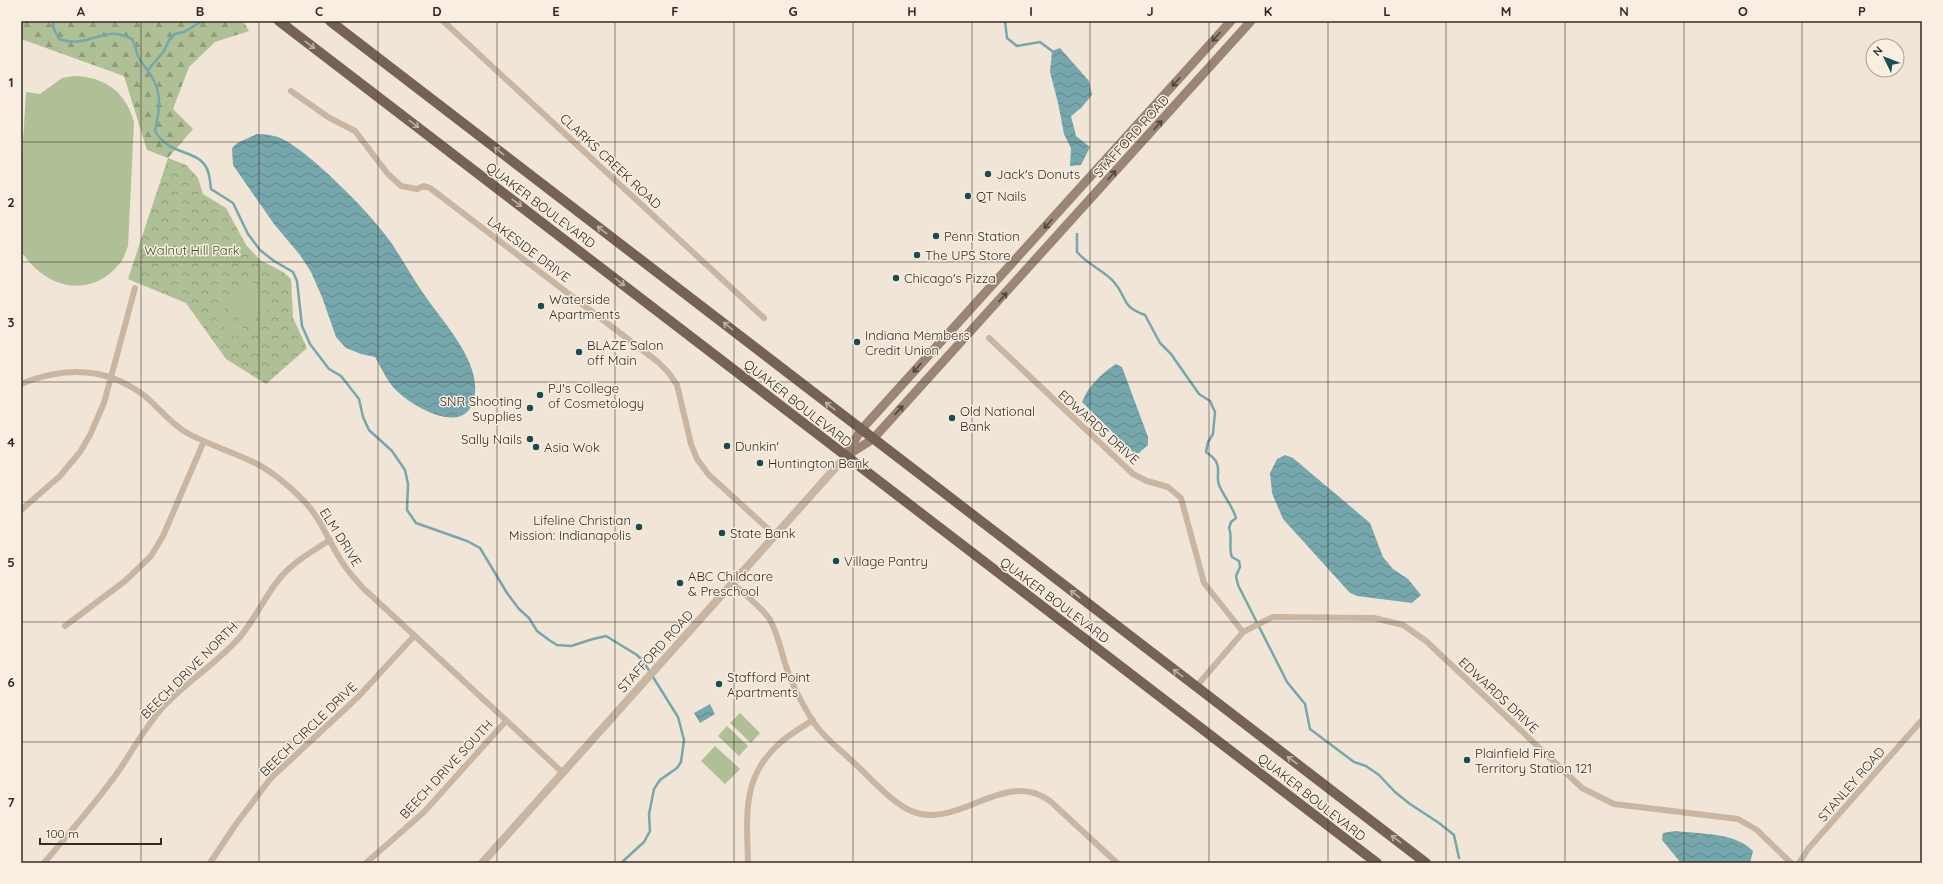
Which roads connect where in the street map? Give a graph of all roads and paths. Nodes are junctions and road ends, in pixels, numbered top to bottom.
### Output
1 (279, 21) edge
2 (330, 21) edge
3 (443, 21) edge
4 (1231, 21) edge
5 (1251, 21) edge
6 (291, 91) dead end
7 (135, 288) dead end
8 (764, 318) dead end
9 (989, 338) dead end
10 (111, 377) junction
11 (21, 384) edge
12 (861, 430) junction
13 (873, 439) junction
14 (204, 441) junction
15 (846, 456) junction
16 (21, 510) edge
17 (776, 536) junction
18 (330, 540) junction
19 (733, 584) junction
20 (66, 626) dead end
21 (1246, 630) junction
22 (414, 636) junction
23 (1196, 686) junction
24 (813, 720) junction
25 (1922, 720) edge
26 (506, 721) junction
27 (562, 772) junction
28 (44, 863) edge
29 (210, 863) edge
30 (366, 863) edge
31 (482, 863) edge
32 (748, 863) edge
33 (1117, 863) edge
34 (1377, 863) edge
35 (1426, 863) edge
36 (1791, 863) edge
37 (1799, 863) edge

1 -> 15 main road, QUAKER BOULEVARD
12 -> 2 main road, QUAKER BOULEVARD
3 - 8 street, CLARKS CREEK ROAD
4 -> 12 main road, STAFFORD ROAD
13 -> 5 main road, STAFFORD ROAD
6 - 17 street, LAKESIDE DRIVE
7 - 10 street
9 - 21 street, EDWARDS DRIVE
10 - 11 street, ELM DRIVE
10 - 14 street, ELM DRIVE
10 - 16 street
12 - 13 main road, QUAKER BOULEVARD
12 - 15 main road, STAFFORD ROAD
13 - 15 main road, STAFFORD ROAD
23 -> 13 main road, QUAKER BOULEVARD
14 - 18 street, ELM DRIVE
14 - 20 street
15 - 17 street, STAFFORD ROAD
15 - 34 main road, QUAKER BOULEVARD
17 - 19 street, STAFFORD ROAD
18 - 22 street, ELM DRIVE
18 - 28 street, BEECH DRIVE NORTH
19 - 24 street
19 - 27 street, STAFFORD ROAD
21 - 23 street, EDWARDS DRIVE
21 - 36 street, EDWARDS DRIVE
22 - 26 street, ELM DRIVE
22 - 29 street, BEECH CIRCLE DRIVE
35 -> 23 main road, QUAKER BOULEVARD
24 - 32 street
24 - 33 street
25 - 37 street, STANLEY ROAD
26 - 27 street, ELM DRIVE
26 - 30 street, BEECH DRIVE SOUTH
27 - 31 street, STAFFORD ROAD

